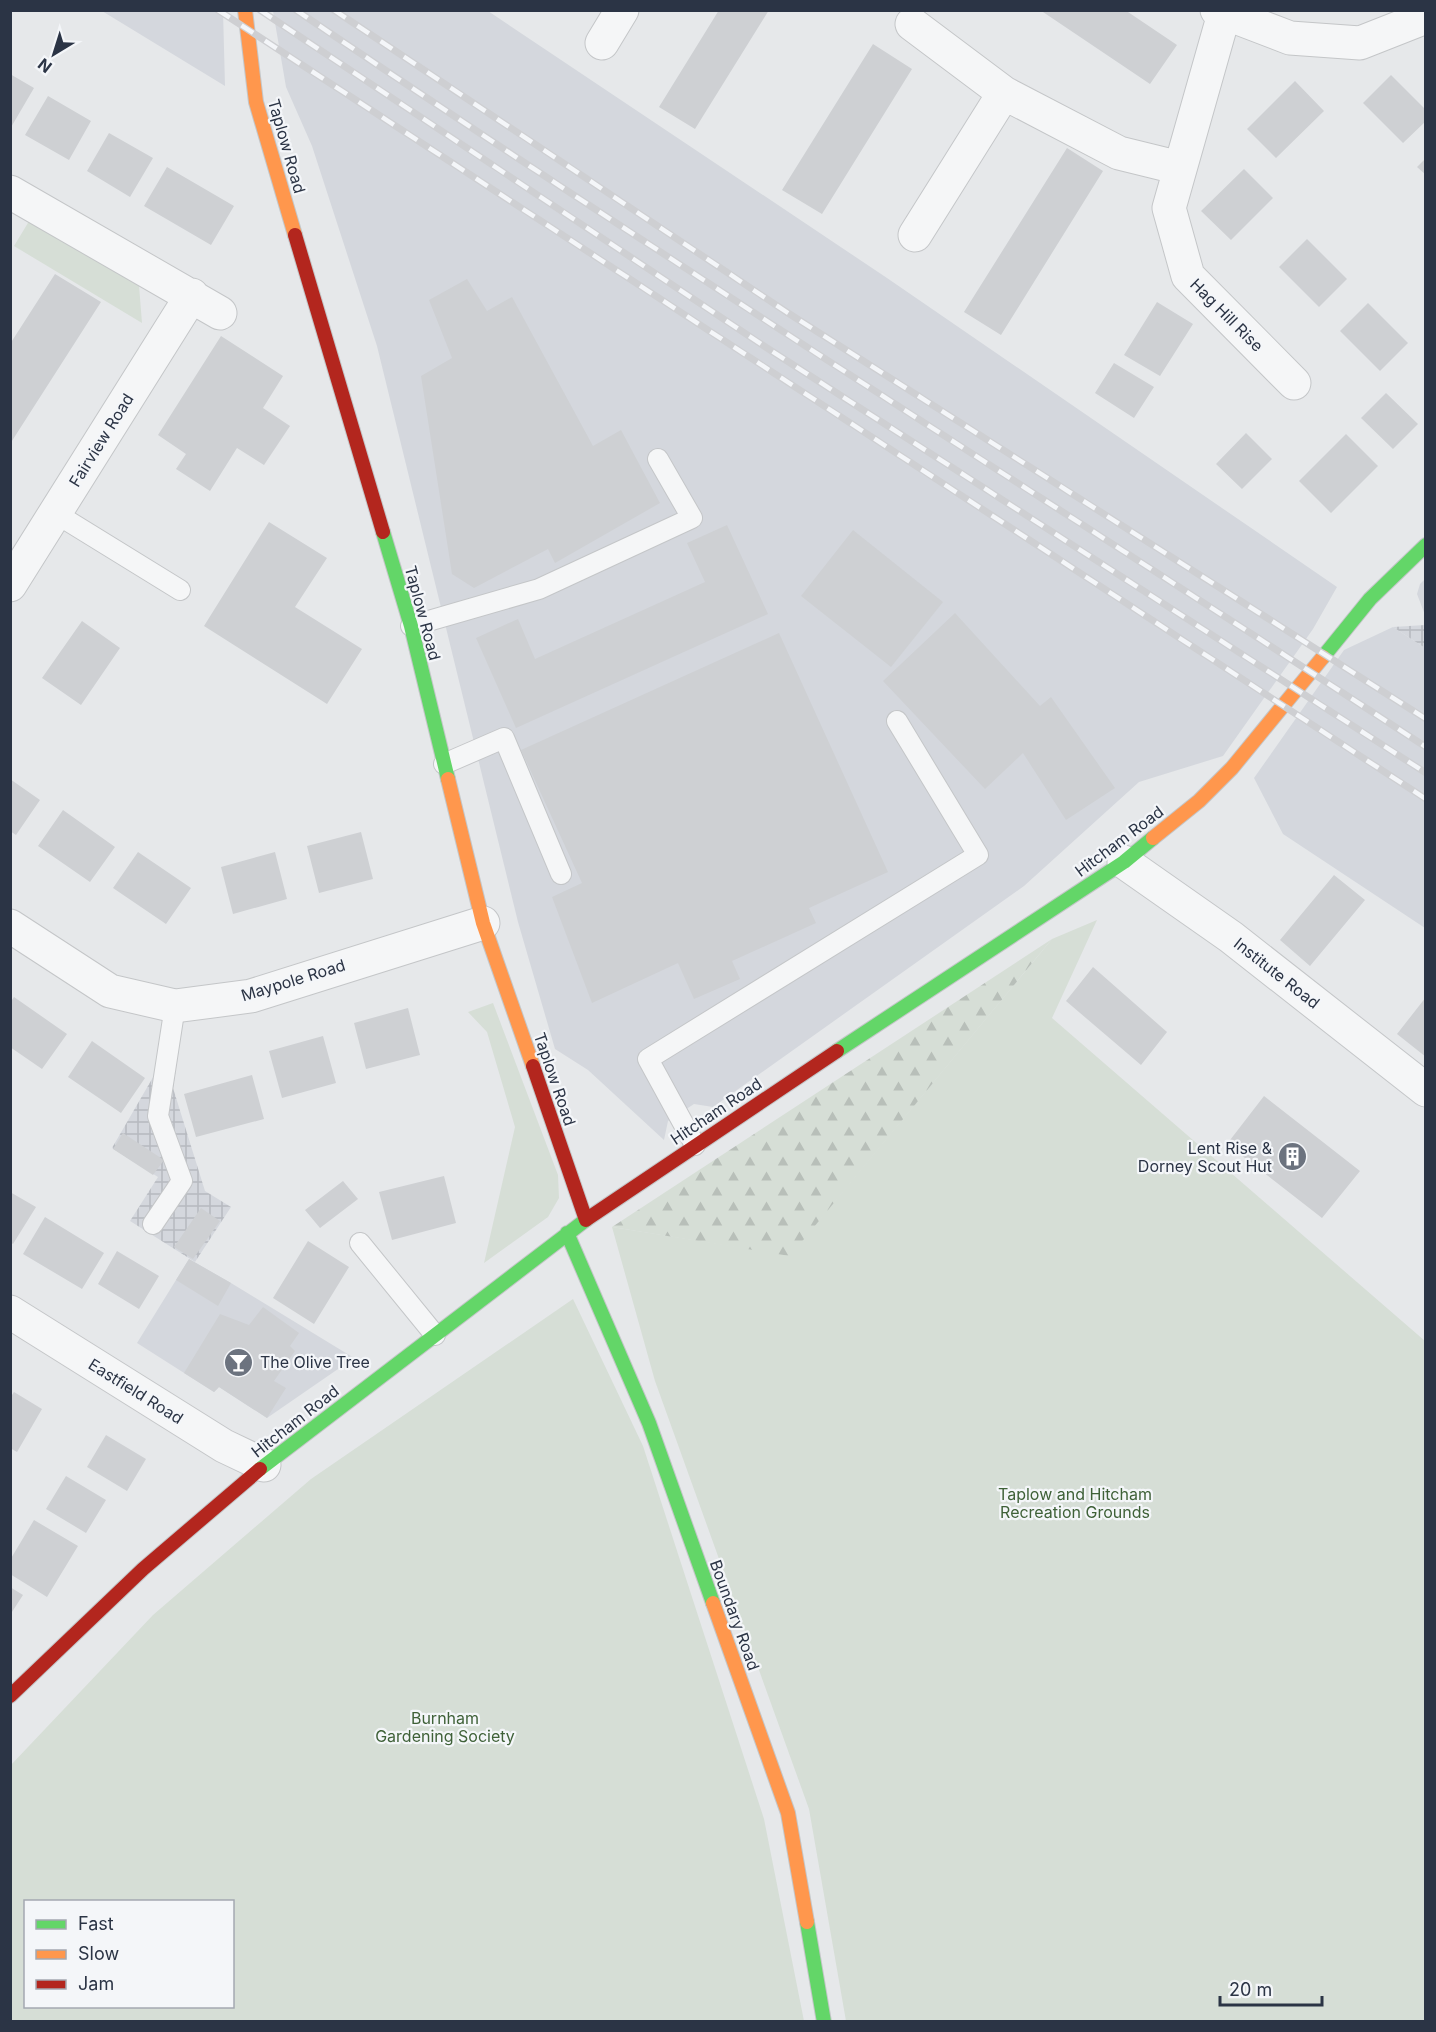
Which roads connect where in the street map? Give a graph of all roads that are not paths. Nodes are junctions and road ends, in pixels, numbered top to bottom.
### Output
1 (244, 10) edge
2 (622, 10) edge
3 (1220, 12) edge
4 (1425, 18) edge
5 (912, 24) dead end
6 (602, 43) dead end
7 (1004, 93) junction
8 (1180, 168) junction
9 (10, 192) edge
10 (915, 235) dead end
11 (192, 295) junction
12 (220, 313) dead end
13 (1294, 382) dead end
14 (658, 459) dead end
15 (56, 513) junction
16 (1425, 545) edge
17 (10, 585) edge
18 (180, 590) dead end
19 (411, 626) junction
20 (897, 722) dead end
21 (444, 764) junction
22 (1124, 862) junction
23 (561, 874) dead end
24 (483, 923) junction
25 (10, 926) edge
26 (175, 1006) junction
27 (1425, 1090) edge
28 (695, 1145) junction
29 (586, 1220) junction
30 (153, 1224) dead end
31 (567, 1233) junction
32 (360, 1242) dead end
33 (10, 1312) edge
34 (435, 1335) junction
35 (264, 1465) junction
36 (10, 1696) edge
37 (824, 2022) edge

1 - 19 street, Taplow Road
2 - 6 street
3 - 4 street, Hag Hill Rise
3 - 8 street, Hag Hill Rise
5 - 7 street
7 - 8 street
7 - 10 street
8 - 13 street, Hag Hill Rise
9 - 11 street
11 - 12 street
11 - 15 street, Fairview Road
14 - 19 lane
15 - 17 street, Fairview Road
15 - 18 lane
16 - 22 street, Hitcham Road
19 - 21 street, Taplow Road
20 - 28 lane
21 - 23 lane
21 - 24 street, Taplow Road
22 - 27 street, Institute Road
22 - 28 street, Hitcham Road
24 - 26 street, Maypole Road
24 - 29 street, Taplow Road
25 - 26 street, Maypole Road
26 - 30 lane
28 - 29 street, Hitcham Road
29 - 31 street, Hitcham Road
31 - 34 street, Hitcham Road
31 - 37 street, Boundary Road
32 - 34 lane
33 - 35 street, Eastfield Road
34 - 35 street, Hitcham Road
35 - 36 street, Hitcham Road

